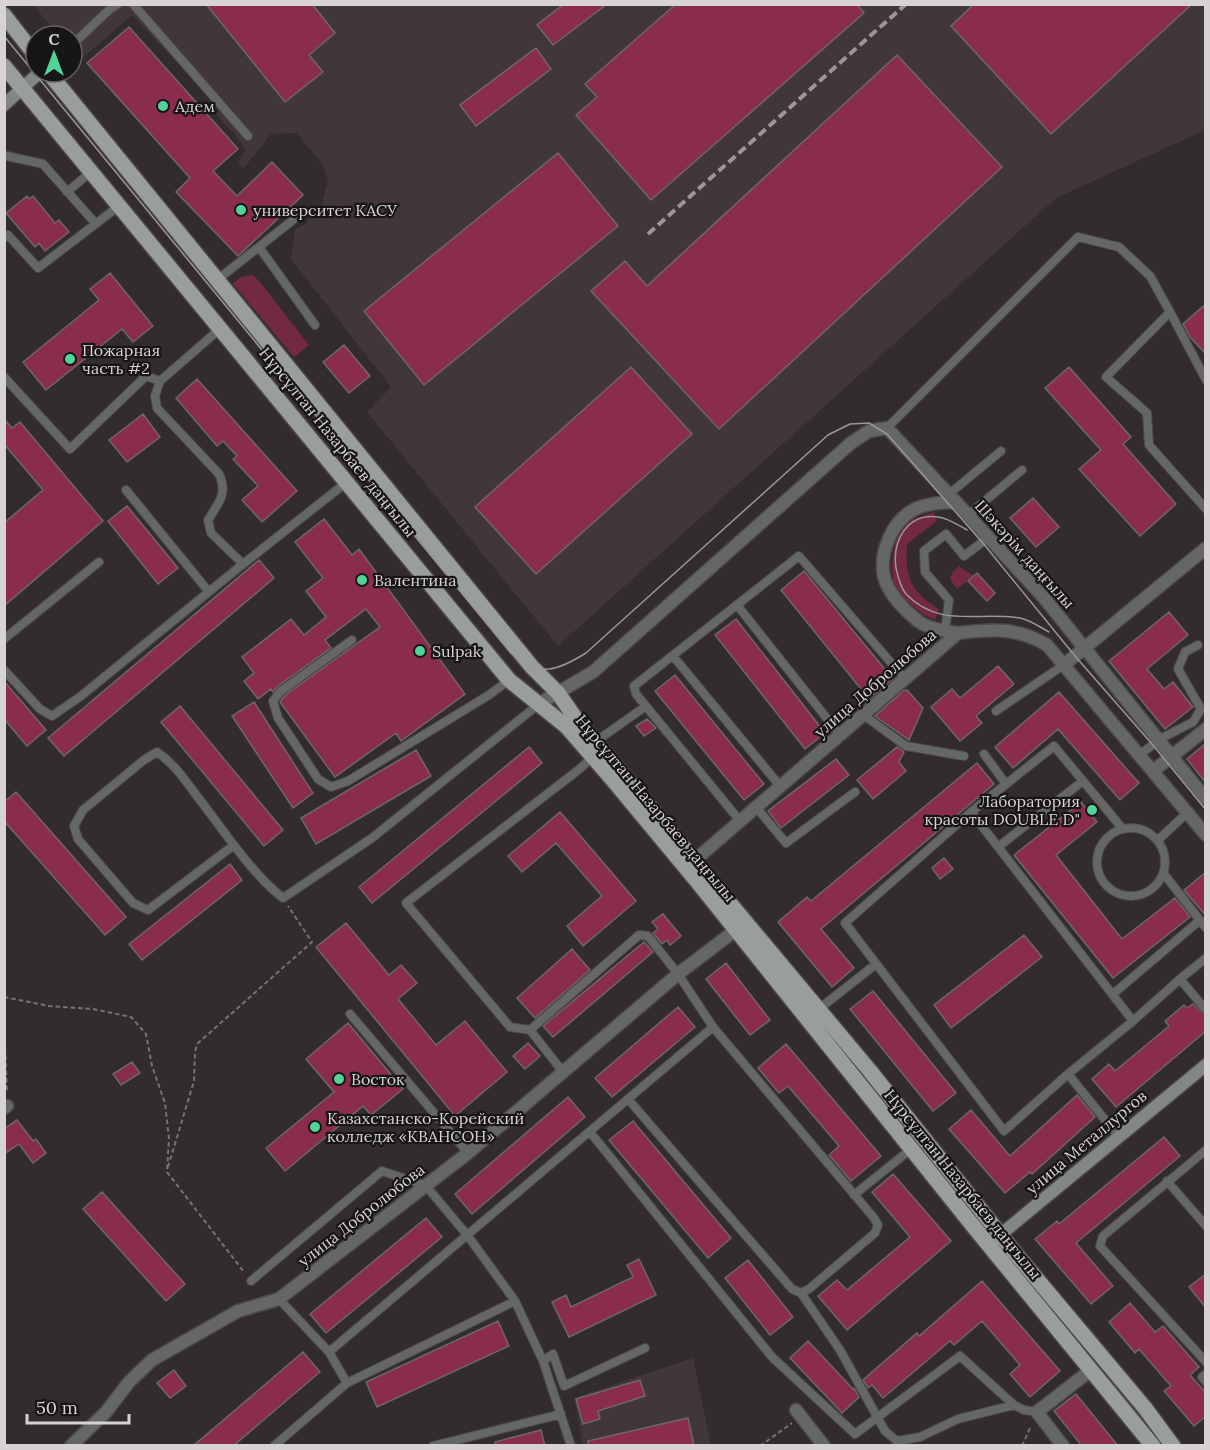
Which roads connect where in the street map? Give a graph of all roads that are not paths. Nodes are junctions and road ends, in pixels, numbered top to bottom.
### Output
1 (118, 4) edge
2 (133, 4) edge
3 (4, 15) edge
4 (84, 34) edge
5 (24, 41) edge
6 (4, 66) edge
7 (27, 84) edge
8 (58, 84) edge
9 (23, 88) junction
10 (4, 105) edge
11 (248, 136) dead end
12 (4, 157) edge
13 (92, 171) junction
14 (67, 192) junction
15 (120, 205) junction
16 (298, 216) dead end
17 (96, 224) junction
18 (4, 238) edge
19 (259, 247) junction
20 (217, 280) junction
21 (1170, 312) junction
22 (315, 325) dead end
23 (221, 328) junction
24 (4, 377) edge
25 (1206, 380) edge
26 (160, 381) junction
27 (887, 428) junction
28 (1001, 451) dead end
29 (1022, 470) dead end
30 (347, 482) junction
31 (126, 490) dead end
32 (953, 498) junction
33 (1206, 509) edge
34 (968, 515) junction
35 (989, 537) junction
36 (1206, 548) edge
37 (99, 562) dead end
38 (243, 564) junction
39 (209, 592) junction
40 (737, 605) junction
41 (945, 631) junction
42 (958, 633) junction
43 (4, 639) edge
44 (352, 640) dead end
45 (1198, 645) dead end
46 (1084, 649) junction
47 (672, 656) junction
48 (1065, 664) junction
49 (4, 670) edge
50 (905, 679) junction
51 (509, 680) junction
52 (558, 693) junction
53 (540, 703) junction
54 (646, 706) junction
55 (996, 711) dead end
56 (868, 719) dead end
57 (1206, 729) edge
58 (840, 735) junction
59 (1159, 741) junction
60 (594, 749) junction
61 (984, 754) dead end
62 (1139, 755) junction
63 (964, 756) dead end
64 (1172, 757) junction
65 (1153, 771) junction
66 (1083, 781) junction
67 (1006, 784) junction
68 (780, 786) junction
69 (855, 792) dead end
70 (1206, 799) edge
71 (756, 807) junction
72 (971, 812) junction
73 (1187, 813) junction
74 (740, 821) junction
75 (1122, 828) junction
76 (1206, 835) edge
77 (1158, 840) junction
78 (234, 845) junction
79 (998, 847) junction
80 (695, 860) junction
81 (1164, 874) junction
82 (1199, 921) junction
83 (740, 926) junction
84 (1206, 928) edge
85 (1206, 958) edge
86 (876, 964) junction
87 (678, 974) junction
88 (1180, 979) junction
89 (1113, 994) junction
90 (819, 1010) junction
91 (1206, 1010) edge
92 (350, 1014) dead end
93 (1133, 1021) junction
94 (713, 1027) junction
95 (530, 1030) junction
96 (1206, 1065) edge
97 (563, 1072) junction
98 (1068, 1074) junction
99 (628, 1099) junction
100 (591, 1132) junction
101 (1118, 1136) junction
102 (911, 1149) junction
103 (1206, 1150) edge
104 (468, 1153) junction
105 (1167, 1181) junction
106 (426, 1186) junction
107 (854, 1195) junction
108 (1206, 1227) edge
109 (468, 1236) junction
110 (994, 1239) junction
111 (251, 1281) road end
112 (801, 1293) junction
113 (279, 1299) junction
114 (515, 1301) junction
115 (645, 1348) dead end
116 (329, 1352) junction
117 (543, 1361) junction
118 (1206, 1362) edge
119 (1091, 1370) junction
120 (1206, 1374) edge
121 (1206, 1382) edge
122 (347, 1383) junction
123 (1014, 1405) junction
124 (1037, 1412) junction
125 (799, 1413) road end
126 (561, 1414) junction
127 (877, 1418) junction
128 (76, 1444) edge
129 (274, 1446) edge
130 (433, 1446) edge
131 (571, 1446) edge
132 (824, 1446) edge
133 (1063, 1446) edge
134 (1153, 1446) edge
135 (1173, 1446) edge

1 - 4 lane
2 - 11 lane
3 - 5 main road
6 - 9 main road, Нұрсұлтан Назарбаев даңғылы
7 - 9 street
8 - 20 main road, Нұрсұлтан Назарбаев даңғылы
9 - 10 street
9 - 13 main road, Нұрсұлтан Назарбаев даңғылы
12 - 14 lane
13 - 14 lane
13 - 15 main road, Нұрсұлтан Назарбаев даңғылы
14 - 17 lane
15 - 17 lane
15 - 23 main road, Нұрсұлтан Назарбаев даңғылы
16 - 19 lane
17 - 18 lane
19 - 20 lane
19 - 22 lane
20 - 52 main road, Нұрсұлтан Назарбаев даңғылы
21 - 25 lane
21 - 27 lane
21 - 33 lane
23 - 26 lane
23 - 30 main road, Нұрсұлтан Назарбаев даңғылы
24 - 26 lane
26 - 38 lane
27 - 32 street
27 - 52 street
28 - 32 lane
29 - 34 lane
30 - 38 lane
30 - 51 main road, Нұрсұлтан Назарбаев даңғылы
31 - 39 lane
32 - 34 street, Шәкәрім даңғылы
32 - 41 street, Шәкәрім даңғылы
34 - 35 street, Шәкәрім даңғылы
35 - 41 lane
35 - 46 street, Шәкәрім даңғылы
36 - 46 street
37 - 43 lane
38 - 39 lane
39 - 49 lane
40 - 47 lane
40 - 50 lane
40 - 58 lane
41 - 42 street, Шәкәрім даңғылы
42 - 48 street, улица Добролюбова
42 - 50 street, улица Добролюбова
44 - 51 lane
45 - 59 lane
46 - 48 street
46 - 59 street, Шәкәрім даңғылы
47 - 54 lane
47 - 68 lane
48 - 55 lane
48 - 62 street
50 - 58 street, улица Добролюбова
51 - 53 main road, Нұрсұлтан Назарбаев даңғылы
52 - 53 street
52 - 60 main road, Нұрсұлтан Назарбаев даңғылы
53 - 60 main road, Нұрсұлтан Назарбаев даңғылы
53 - 78 lane
54 - 60 lane
54 - 74 lane
56 - 63 lane
57 - 64 street
58 - 68 street, улица Добролюбова
59 - 62 lane
59 - 64 street, Шәкәрім даңғылы
60 - 80 main road, Нұрсұлтан Назарбаев даңғылы
60 - 83 main road, Нұрсұлтан Назарбаев даңғылы
60 - 95 lane
61 - 67 lane
62 - 65 street
64 - 65 street
64 - 70 street, Шәкәрім даңғылы
65 - 73 street
66 - 67 lane
66 - 75 lane
66 - 79 lane
67 - 72 lane
68 - 71 street, улица Добролюбова
69 - 71 lane
71 - 74 street, улица Добролюбова
72 - 79 lane
72 - 86 lane
73 - 76 street
73 - 77 lane
74 - 80 street, улица Добролюбова
75 - 77 lane
75 - 81 lane
77 - 81 lane
78 - 78 lane
79 - 89 lane
80 - 83 main road, Нұрсұлтан Назарбаев даңғылы
81 - 82 lane
82 - 84 lane
82 - 89 lane
83 - 87 street, улица Добролюбова
83 - 90 main road, Нұрсұлтан Назарбаев даңғылы
83 - 102 main road, Нұрсұлтан Назарбаев даңғылы
85 - 88 lane
86 - 90 lane
86 - 98 lane
87 - 94 lane
87 - 95 lane
87 - 97 street, улица Добролюбова
88 - 91 lane
88 - 93 lane
89 - 93 lane
90 - 110 main road, Нұрсұлтан Назарбаев даңғылы
92 - 104 lane
93 - 98 lane
94 - 99 lane
94 - 107 lane
95 - 97 lane
96 - 101 street, улица Металлургов
97 - 104 street, улица Добролюбова
98 - 101 lane
99 - 100 lane
99 - 112 lane
100 - 109 lane
100 - 127 lane
101 - 110 street, улица Металлургов
102 - 107 lane
102 - 110 main road, Нұрсұлтан Назарбаев даңғылы
103 - 105 lane
104 - 106 street, улица Добролюбова
105 - 108 lane
105 - 118 lane
106 - 109 lane
106 - 111 lane
106 - 113 street, улица Добролюбова
107 - 112 lane
109 - 114 lane
109 - 116 lane
110 - 119 main road, Нұрсұлтан Назарбаев даңғылы
110 - 135 main road, Нұрсұлтан Назарбаев даңғылы
112 - 127 lane
113 - 116 lane
113 - 128 street, улица Добролюбова
114 - 117 lane
114 - 122 lane
115 - 117 lane
116 - 122 lane
117 - 126 lane
119 - 124 street
119 - 134 main road, Нұрсұлтан Назарбаев даңғылы
120 - 121 lane
122 - 129 lane
123 - 124 lane
123 - 127 lane
123 - 127 lane
124 - 133 street
125 - 132 street
126 - 130 lane
126 - 131 lane

